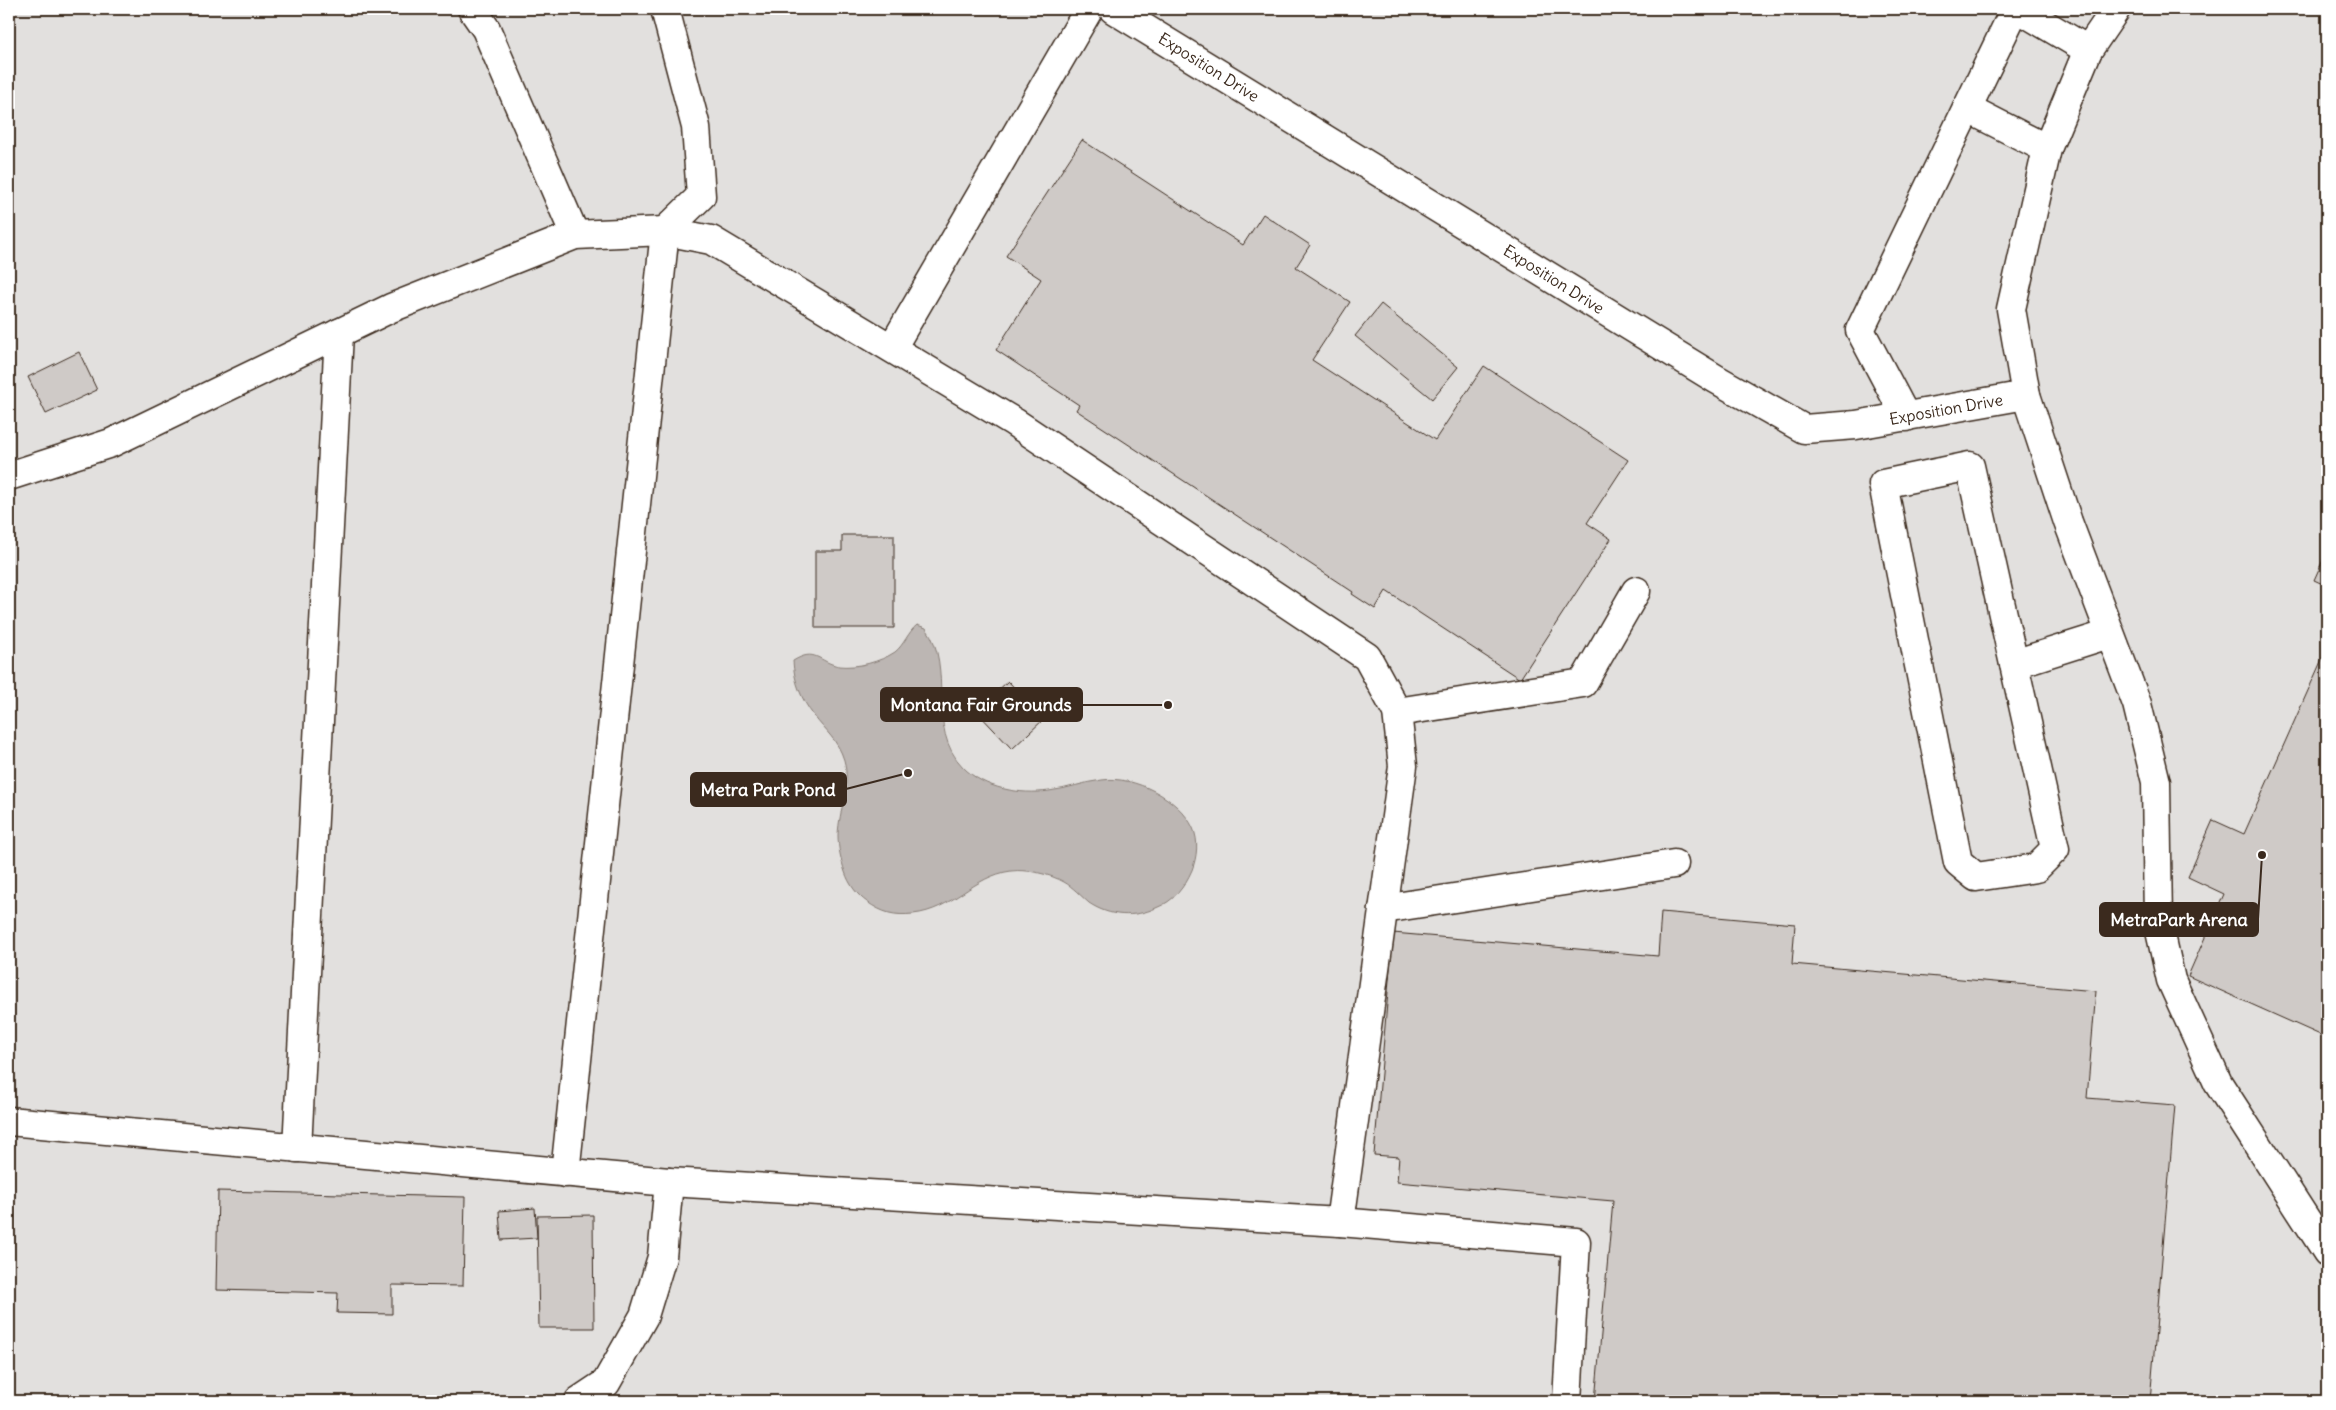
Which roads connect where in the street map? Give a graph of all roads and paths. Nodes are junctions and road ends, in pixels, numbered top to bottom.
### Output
1 (472, 9) edge
2 (665, 9) edge
3 (1089, 9) edge
4 (1114, 9) edge
5 (2017, 9) edge
6 (2116, 9) edge
7 (2088, 50) junction
8 (1967, 108) junction
9 (2047, 149) junction
10 (665, 231) junction
11 (574, 235) junction
12 (340, 333) junction
13 (892, 348) junction
14 (2026, 395) junction
15 (1906, 417) junction
16 (9, 476) edge
17 (1636, 591) dead end
18 (2109, 634) junction
19 (2014, 664) junction
20 (1397, 712) junction
21 (1674, 864) dead end
22 (1383, 909) junction
23 (9, 1122) edge
24 (297, 1148) junction
25 (565, 1173) junction
26 (669, 1182) junction
27 (1340, 1222) junction
28 (2327, 1252) edge
29 (579, 1401) edge
30 (1567, 1401) edge

1 - 11 street
2 - 10 street
3 - 13 street
4 - 15 street, Exposition Drive
5 - 7 street
5 - 8 street
6 - 7 street
7 - 9 street
8 - 9 street
8 - 15 street
9 - 14 street
10 - 11 street
10 - 13 street
10 - 25 street
11 - 12 street
12 - 16 street
12 - 24 street
13 - 20 street
14 - 15 street, Exposition Drive
14 - 18 street
17 - 20 street
18 - 19 street
18 - 28 street
19 - 19 street
20 - 22 street
21 - 22 street
22 - 27 street
23 - 24 street
24 - 25 street
25 - 26 street
26 - 27 street
26 - 29 street
27 - 30 street

